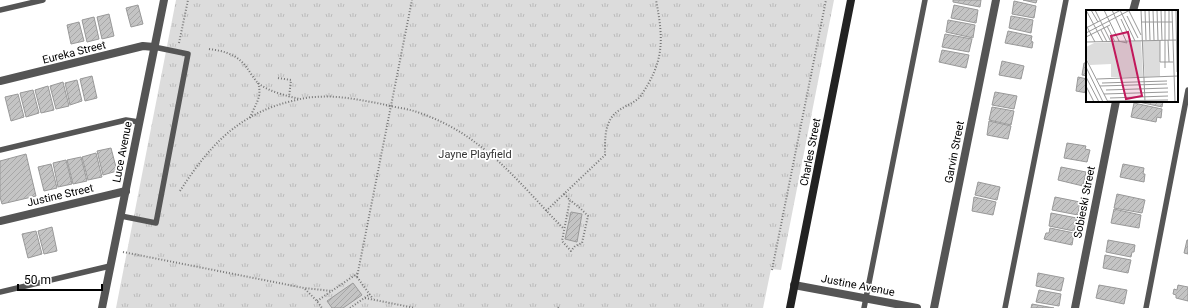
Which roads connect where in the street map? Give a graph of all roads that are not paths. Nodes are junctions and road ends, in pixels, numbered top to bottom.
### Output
1 (43, 0) edge
2 (164, 0) edge
3 (851, 0) edge
4 (925, 0) edge
5 (996, 0) edge
6 (1066, 0) edge
7 (1136, 0) edge
8 (0, 10) edge
9 (1133, 10) edge
10 (154, 47) junction
11 (0, 81) edge
12 (1188, 90) edge
13 (1116, 102) edge
14 (139, 122) junction
15 (0, 150) edge
16 (126, 191) junction
17 (121, 216) junction
18 (0, 221) edge
19 (110, 266) junction
20 (794, 285) junction
21 (0, 292) edge
22 (866, 298) junction
23 (102, 308) edge
24 (790, 308) edge
25 (864, 308) edge
26 (917, 308) edge
27 (934, 308) edge
28 (1005, 308) edge
29 (1075, 308) edge
30 (1146, 308) edge

1 - 8 lane
2 - 10 street, Luce Avenue
3 - 20 street, Charles Street
4 - 22 lane
5 - 27 street, Garvin Street
6 - 28 lane
7 - 9 street
10 - 11 street, Eureka Street
10 - 14 street, Luce Avenue
10 - 17 lane
12 - 30 lane
13 - 29 street, Sobieski Street
14 - 15 lane
14 - 16 street, Luce Avenue
16 - 17 street, Luce Avenue
16 - 18 street, Justine Street
17 - 19 street, Luce Avenue
19 - 21 lane
19 - 23 street, Luce Avenue
20 - 22 street, Justine Avenue
20 - 24 street, Charles Street
22 - 25 lane
22 - 26 street, Justine Avenue

